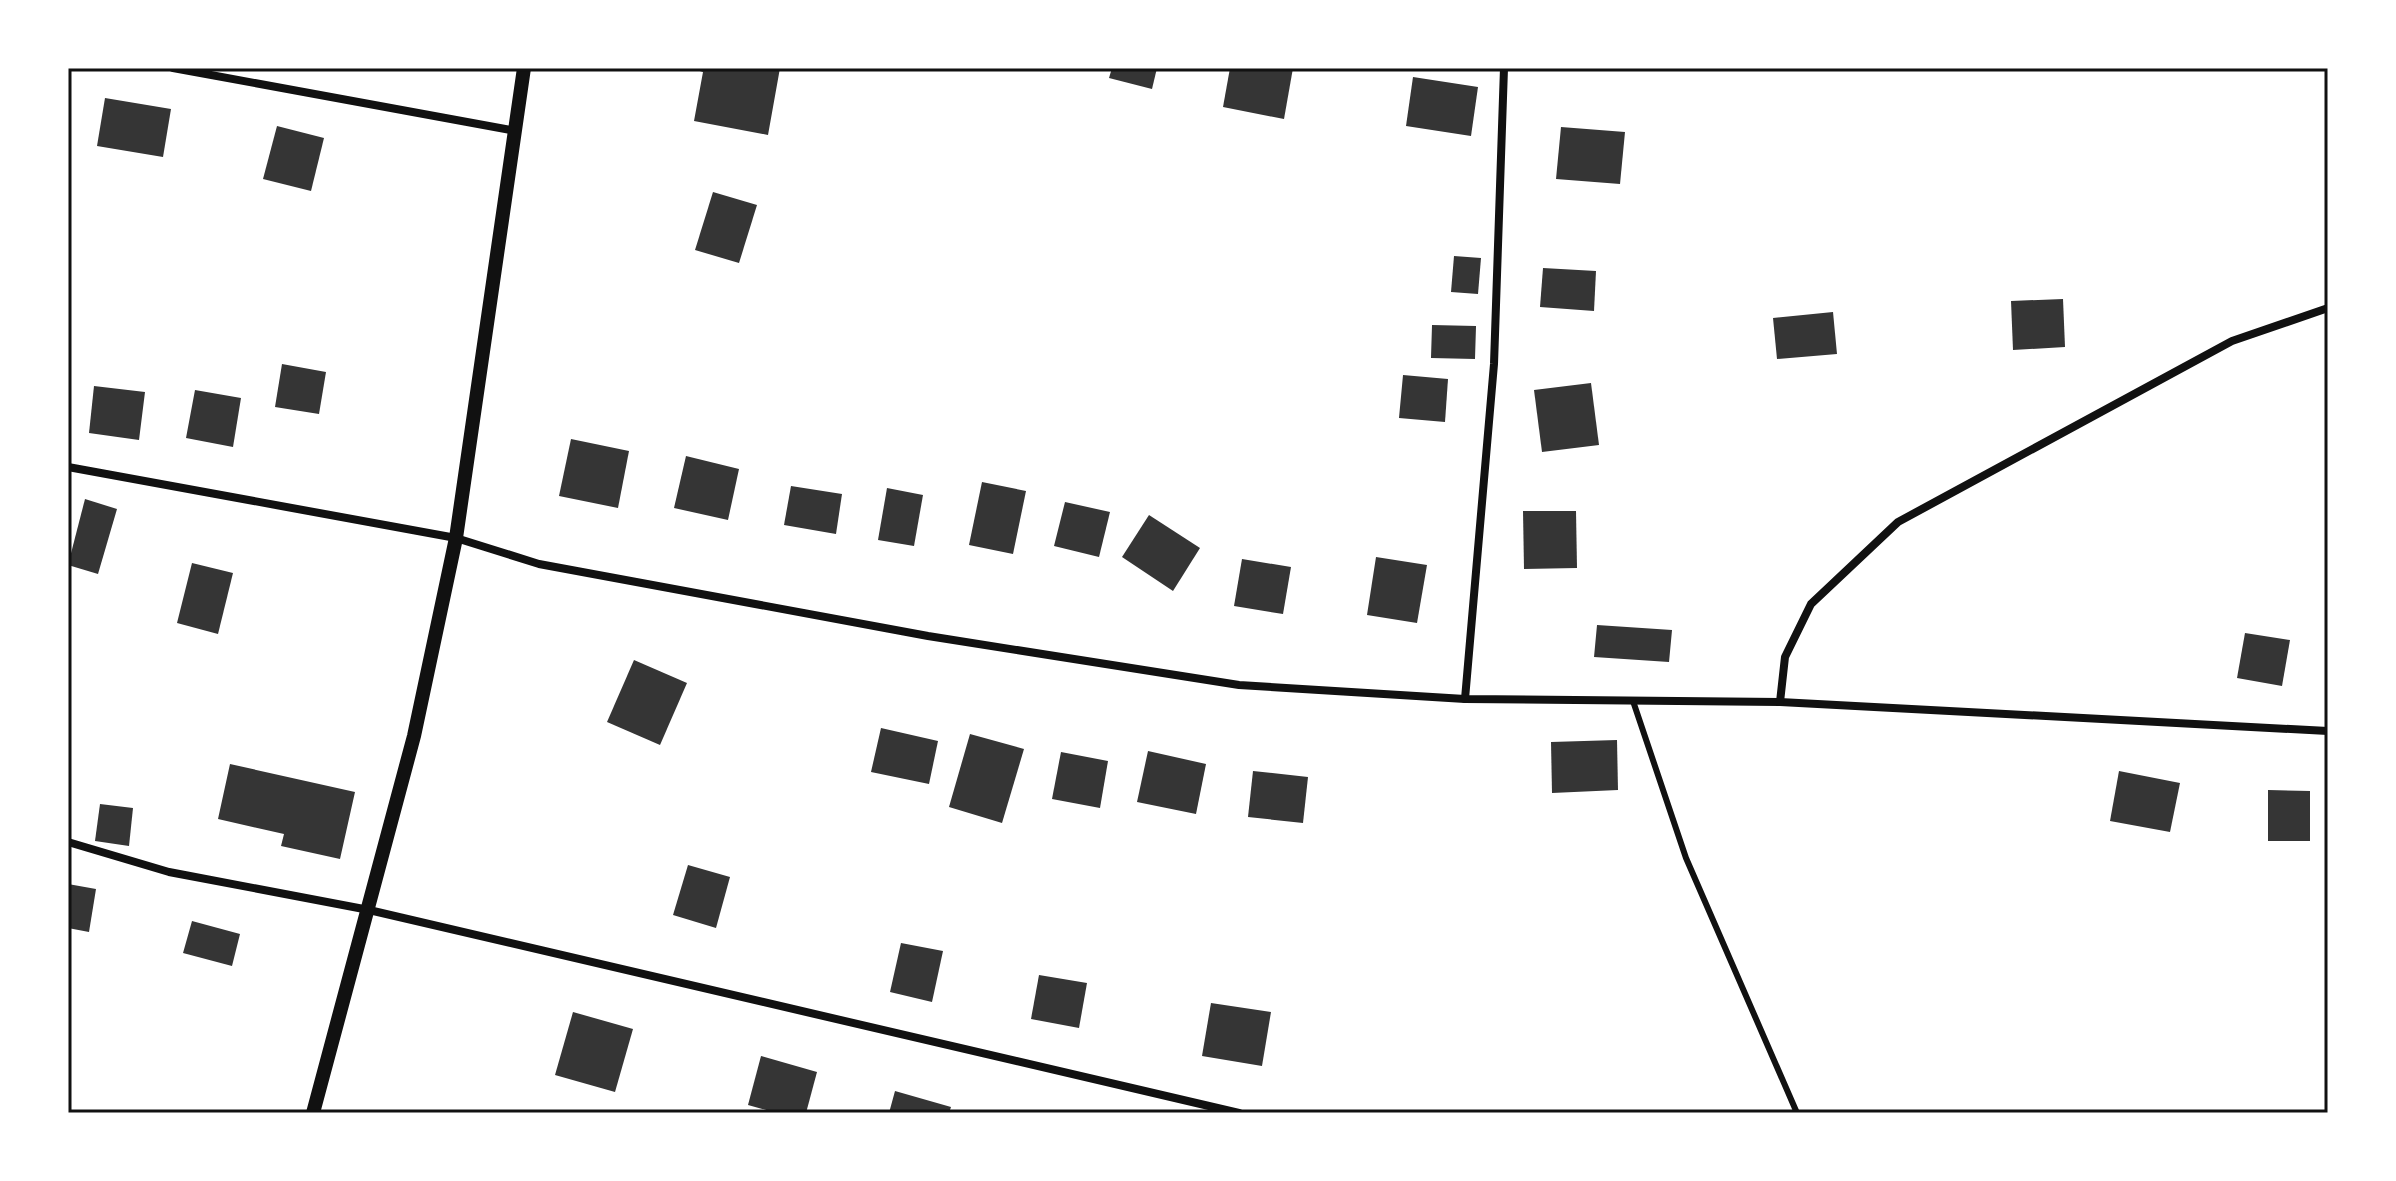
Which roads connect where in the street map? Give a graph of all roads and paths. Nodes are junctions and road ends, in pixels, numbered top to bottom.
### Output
1 (173, 68) edge
2 (524, 68) edge
3 (1504, 68) edge
4 (516, 131) junction
5 (2328, 308) edge
6 (68, 467) edge
7 (456, 538) junction
8 (1465, 699) junction
9 (1633, 701) junction
10 (1780, 702) junction
11 (2328, 731) edge
12 (68, 842) edge
13 (369, 910) junction
14 (313, 1113) edge
15 (1239, 1113) edge
16 (1797, 1113) edge

1 - 4 street
2 - 4 street
3 - 8 street
4 - 7 street
5 - 10 street
6 - 7 street
7 - 8 street
7 - 13 street
8 - 9 street
9 - 10 street
9 - 16 lane
10 - 11 street
12 - 13 street
13 - 14 street
13 - 15 street

